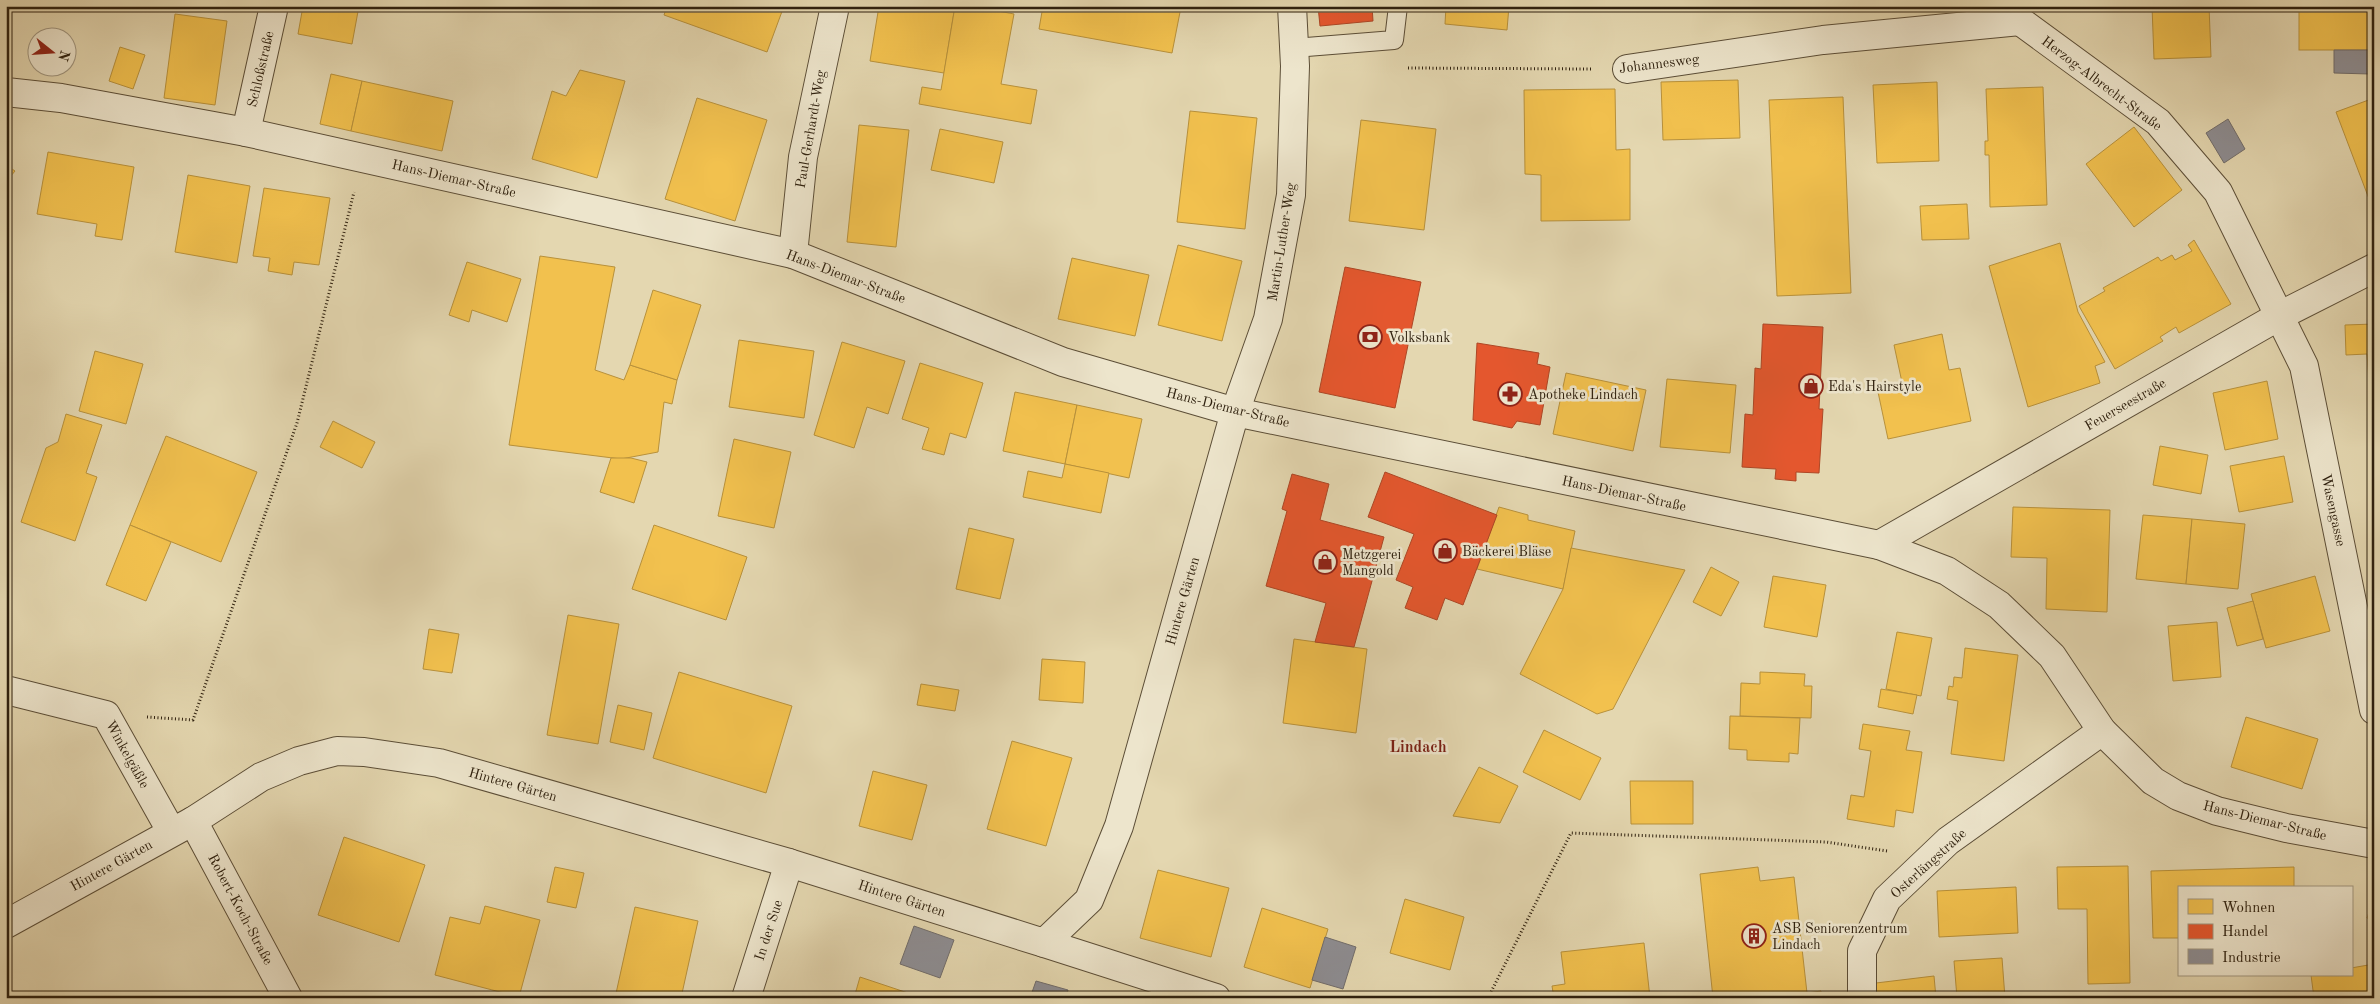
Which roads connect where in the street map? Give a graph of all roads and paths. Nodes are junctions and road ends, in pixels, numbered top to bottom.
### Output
1 (274, 6) edge
2 (835, 6) edge
3 (1292, 6) edge
4 (1398, 6) edge
5 (2017, 14) edge
6 (1294, 48) junction
7 (1401, 68) dead end
8 (1627, 68) joint
9 (6, 92) edge
10 (246, 132) junction
11 (362, 158) junction
12 (793, 254) junction
13 (2374, 268) edge
14 (2281, 315) junction
15 (1235, 412) junction
16 (1879, 545) junction
17 (6, 690) edge
18 (2374, 710) edge
19 (106, 715) junction
20 (2102, 731) junction
21 (182, 826) junction
22 (2374, 844) edge
23 (789, 863) junction
24 (1912, 876) junction
25 (6, 924) edge
26 (1044, 944) junction
27 (288, 998) edge
28 (746, 998) edge
29 (1216, 998) edge
30 (1488, 998) edge
31 (1862, 998) edge

1 - 10 street, Schloßstraße
2 - 12 street, Paul-Gerhardt-Weg
3 - 6 street, Martin-Luther-Weg
4 - 6 lane
5 - 8 street, Johannesweg
5 - 14 street, Herzog-Albrecht-Straße
6 - 15 street, Martin-Luther-Weg
7 - 8 path, Johannesweg
9 - 10 street, Hans-Diemar-Straße
10 - 11 street, Hans-Diemar-Straße
11 - 12 street, Hans-Diemar-Straße
11 - 19 path
12 - 15 street, Hans-Diemar-Straße
13 - 14 street, Feuerseestraße
14 - 16 street, Feuerseestraße
14 - 18 street, Wasengasse
15 - 16 street, Hans-Diemar-Straße
15 - 26 street, Hintere Gärten
16 - 20 street, Hans-Diemar-Straße
17 - 19 street, Winkelgäßle
19 - 21 street, Winkelgäßle
20 - 22 street, Hans-Diemar-Straße
20 - 24 street, Osterlängstraße
21 - 23 street, Hintere Gärten
21 - 25 street, Hintere Gärten
21 - 27 street, Robert-Koch-Straße
23 - 26 street, Hintere Gärten
23 - 28 street, In der Sue
24 - 30 path
24 - 31 street, Osterlängstraße
26 - 29 street, Hintere Gärten

